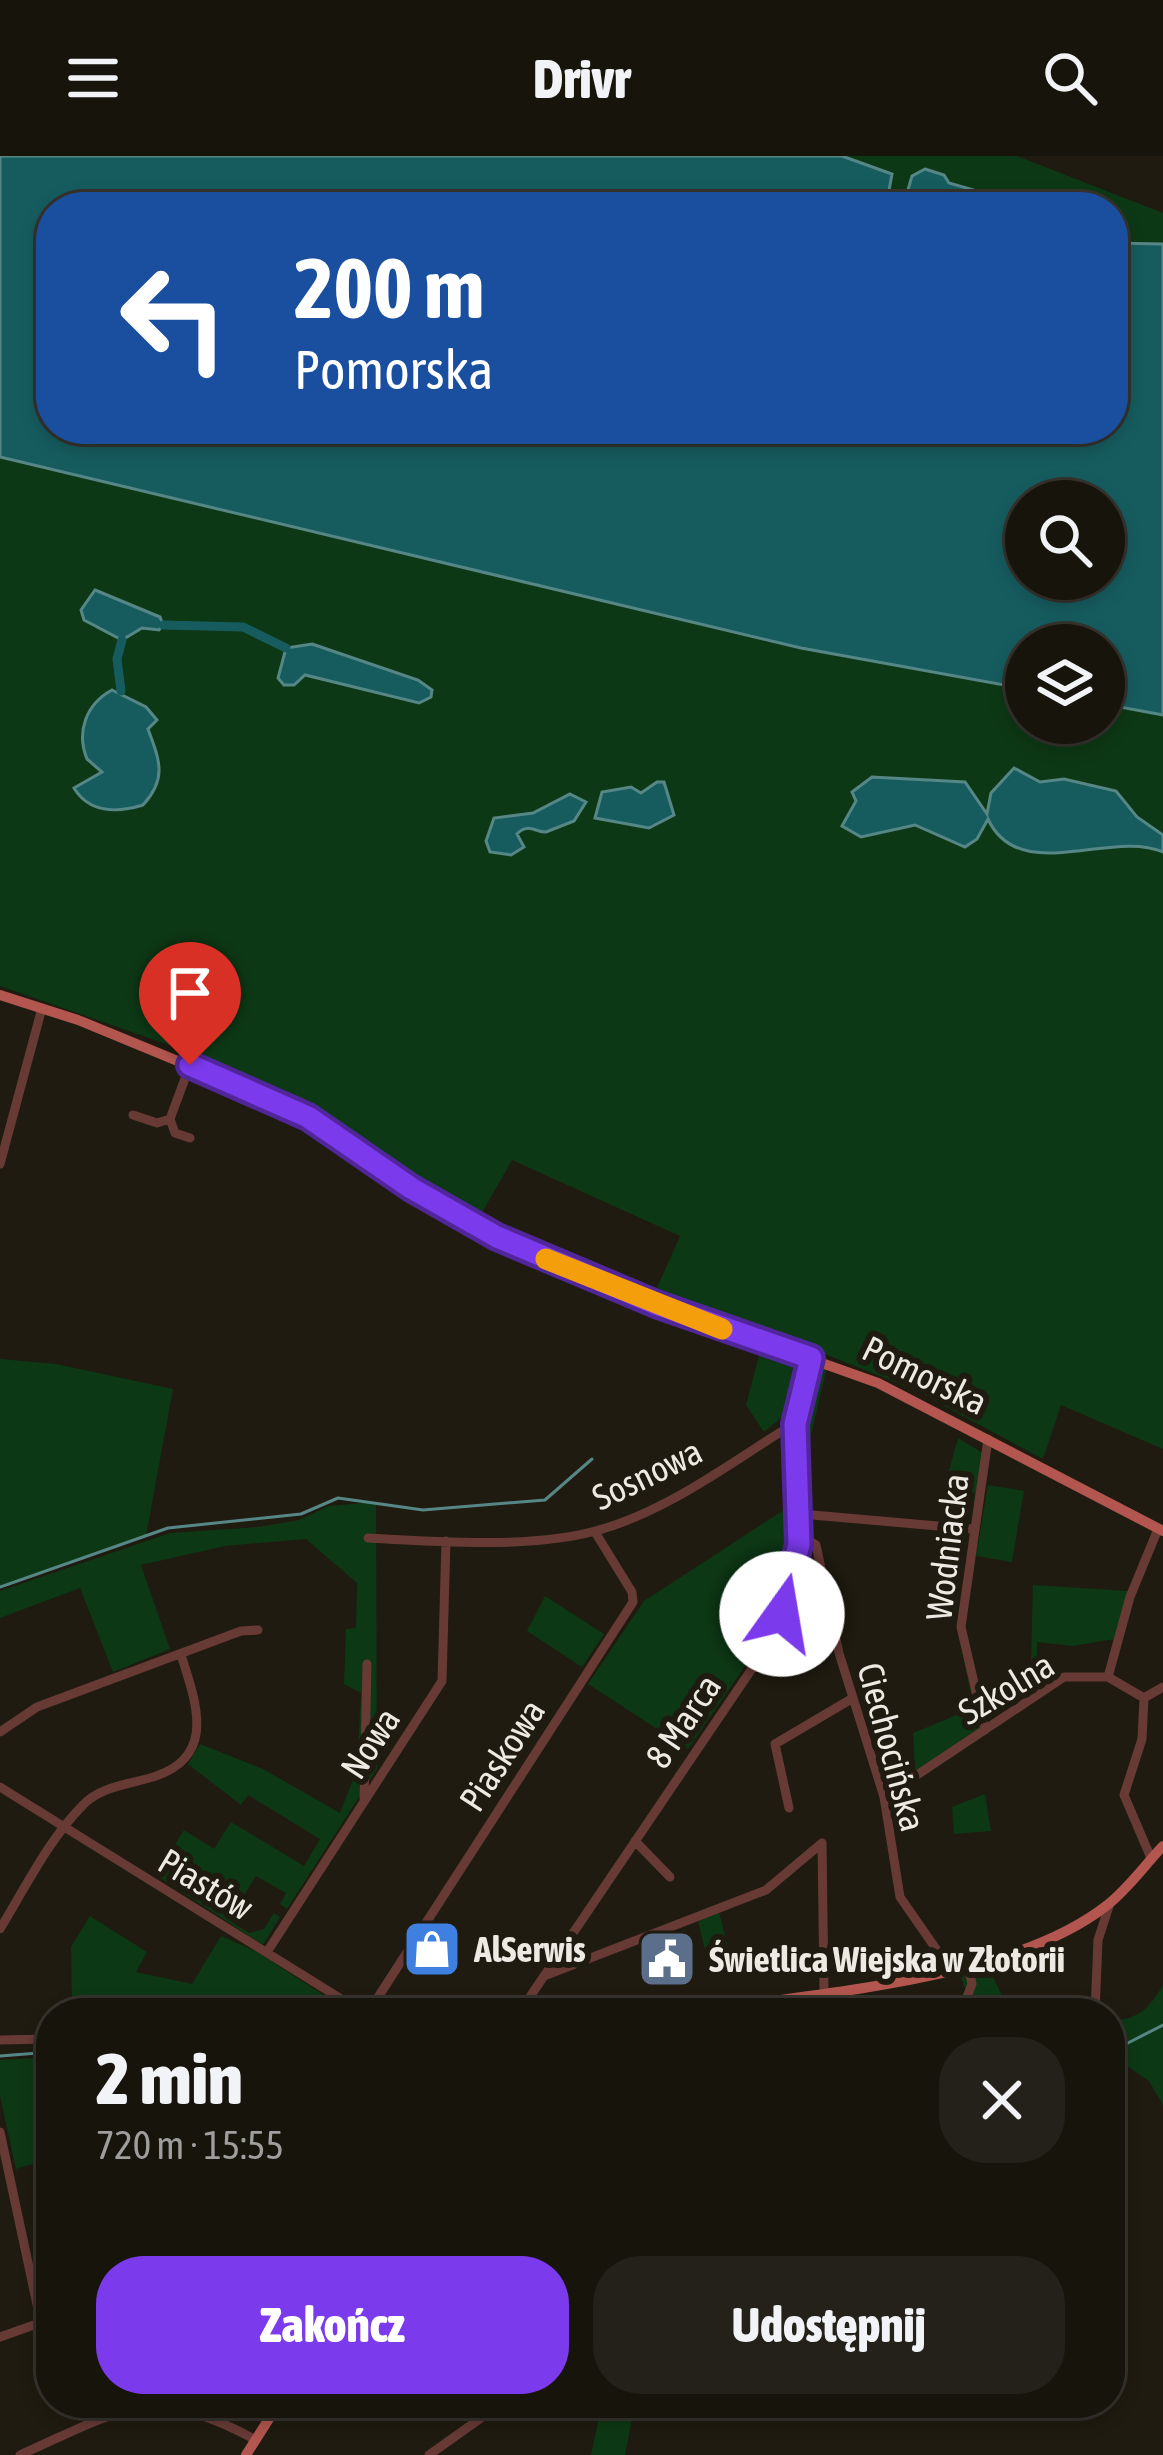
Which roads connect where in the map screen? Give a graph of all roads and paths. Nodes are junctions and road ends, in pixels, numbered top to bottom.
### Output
1 (0, 995) edge
2 (42, 1008) junction
3 (190, 1065) junction
4 (133, 1115) dead end
5 (170, 1119) junction
6 (190, 1138) dead end
7 (0, 1164) edge
8 (811, 1358) junction
9 (795, 1424) junction
10 (988, 1439) junction
11 (801, 1514) junction
12 (972, 1529) junction
13 (1161, 1530) edge
14 (595, 1532) junction
15 (800, 1534) junction
16 (368, 1538) dead end
17 (446, 1541) junction
18 (258, 1630) dead end
19 (181, 1655) junction
20 (367, 1664) dead end
21 (1108, 1677) junction
22 (1163, 1687) edge
23 (853, 1698) junction
24 (1144, 1698) junction
25 (985, 1730) junction
26 (0, 1732) edge
27 (0, 1787) edge
28 (884, 1797) junction
29 (364, 1802) junction
30 (789, 1808) dead end
31 (65, 1830) junction
32 (635, 1841) junction
33 (1163, 1846) edge
34 (1151, 1858) junction
35 (670, 1877) dead end
36 (1110, 1903) junction
37 (0, 1929) edge
38 (267, 1952) junction
39 (968, 1965) junction
40 (950, 1969) junction
41 (544, 1976) junction
42 (824, 1990) junction
43 (340, 1998) edge
44 (378, 1998) edge
45 (529, 1998) edge
46 (777, 1998) edge
47 (967, 1998) edge
48 (1095, 1998) edge
49 (36, 2039) edge
50 (0, 2040) edge
51 (0, 2132) edge
52 (36, 2280) edge
53 (36, 2324) edge
54 (0, 2337) edge
55 (103, 2418) edge
56 (197, 2418) edge
57 (270, 2418) edge
58 (484, 2418) edge
59 (256, 2440) junction
60 (20, 2455) edge
61 (246, 2455) edge
62 (429, 2455) edge

1 - 2 main road, Pomorska
2 - 3 main road, Pomorska
2 - 7 street
3 - 5 street
3 - 8 main road, Pomorska
4 - 5 street
5 - 6 street
8 - 9 street, 8 Marca
8 - 10 main road, Pomorska
9 - 11 street, 8 Marca
9 - 14 street, Sosnowa
10 - 12 street, Wodniacka
10 - 13 main road, Pomorska
11 - 12 street
11 - 15 street, 8 Marca
12 - 25 street, Wodniacka
13 - 21 street
14 - 17 street, Sosnowa
14 - 44 street, Piaskowa
15 - 23 street, Ciechocińska
15 - 32 street, 8 Marca
16 - 17 street, Sosnowa
17 - 29 street, Nowa
18 - 19 street
19 - 26 street
19 - 31 street
20 - 29 street
21 - 24 street, Szkolna
21 - 25 street, Szkolna
22 - 24 street
23 - 28 street, Ciechocińska
23 - 30 street
24 - 34 street
25 - 28 street, Szkolna
27 - 31 street, Piastów
28 - 40 street, Ciechocińska
29 - 38 street, Nowa
31 - 37 street
31 - 38 street, Piastów
32 - 35 street
32 - 41 street, 8 Marca
33 - 34 main road
34 - 36 main road
36 - 39 main road
36 - 48 street
38 - 43 street, Piastów
39 - 40 main road
39 - 47 street
40 - 42 main road
41 - 42 street
41 - 45 street, 8 Marca
42 - 46 main road
49 - 50 street
51 - 52 street
53 - 54 street
55 - 60 street
56 - 59 street
57 - 59 main road
58 - 62 street
59 - 61 main road

